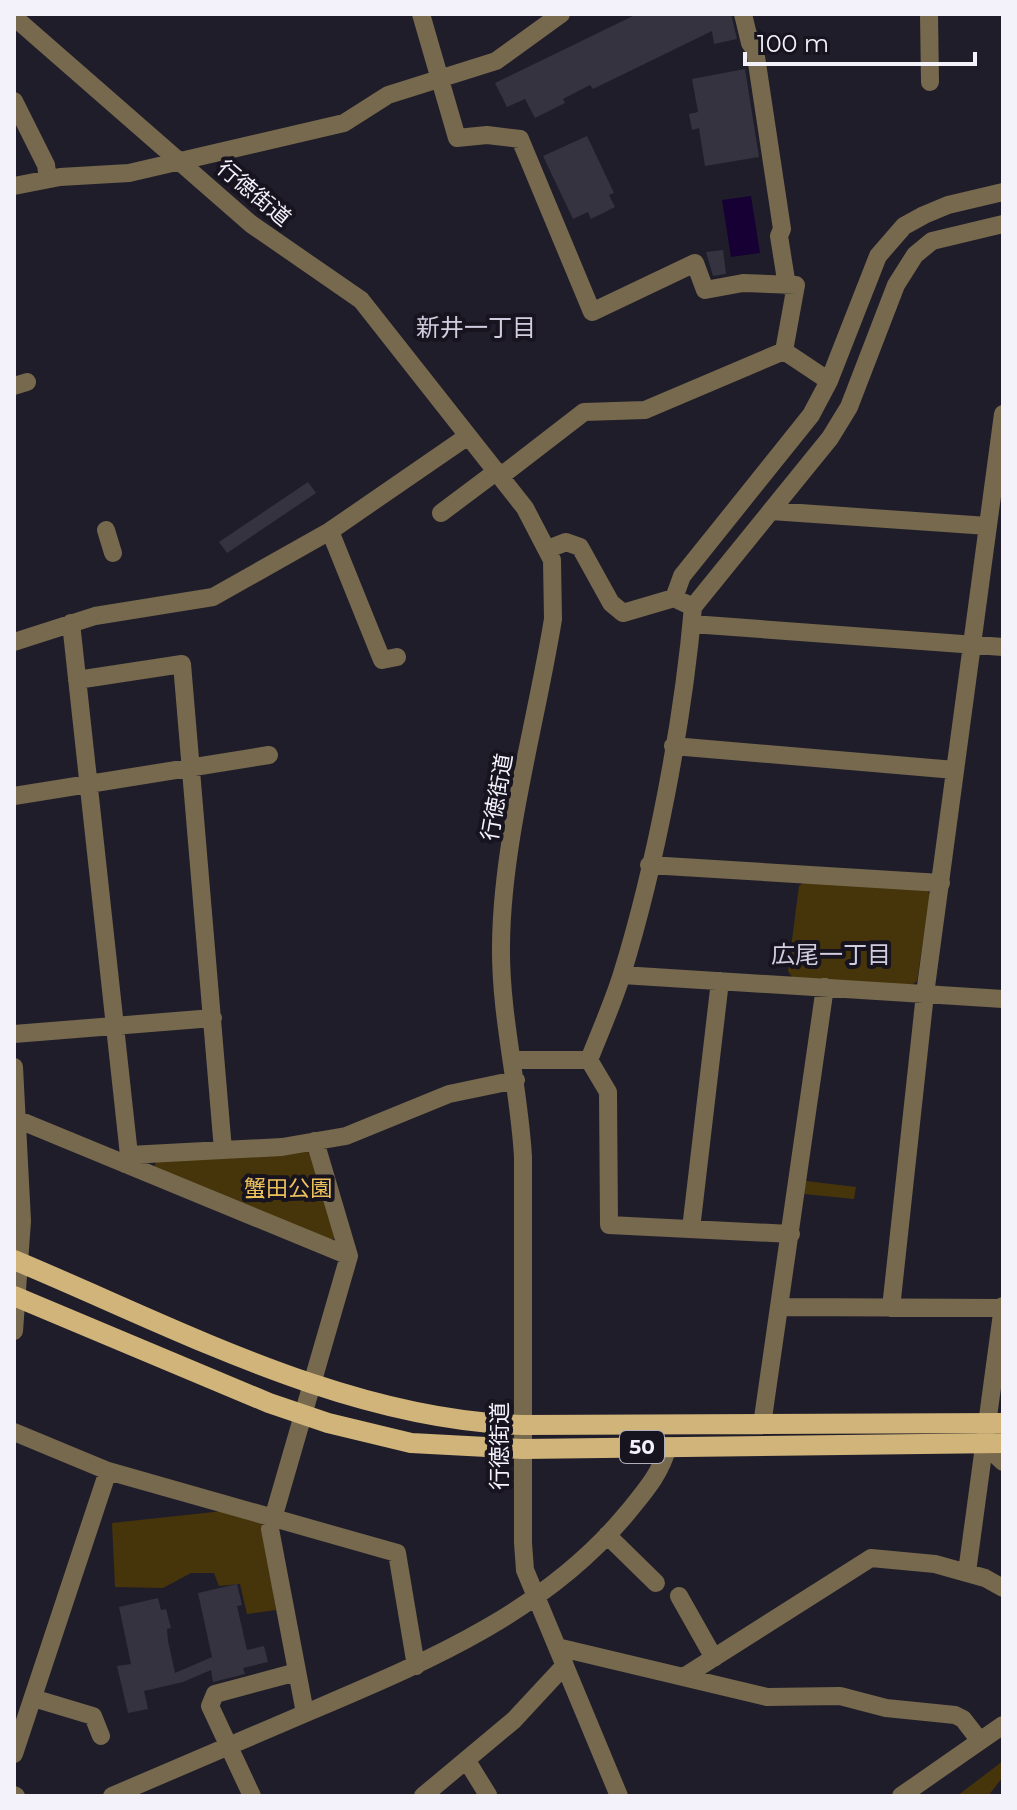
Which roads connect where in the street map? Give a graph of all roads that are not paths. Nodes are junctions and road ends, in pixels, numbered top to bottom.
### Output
1 (421, 14) edge
2 (561, 14) edge
3 (743, 14) edge
4 (929, 14) edge
5 (14, 17) edge
6 (442, 78) junction
7 (930, 82) dead end
8 (14, 101) edge
9 (181, 161) junction
10 (48, 179) junction
11 (14, 186) edge
12 (1003, 192) edge
13 (1003, 224) edge
14 (787, 286) junction
15 (784, 351) junction
16 (829, 381) junction
17 (1003, 414) edge
18 (468, 436) junction
19 (499, 474) junction
20 (771, 511) junction
21 (441, 513) dead end
22 (988, 526) junction
23 (106, 530) dead end
24 (330, 531) junction
25 (548, 549) junction
26 (113, 553) dead end
27 (674, 598) junction
28 (692, 616) junction
29 (71, 623) junction
30 (14, 642) edge
31 (973, 644) junction
32 (1003, 647) edge
33 (397, 657) dead end
34 (77, 680) junction
35 (673, 746) junction
36 (269, 755) dead end
37 (193, 767) junction
38 (955, 770) junction
39 (88, 784) junction
40 (14, 796) edge
41 (649, 865) junction
42 (941, 883) junction
43 (622, 975) junction
44 (720, 981) junction
45 (825, 987) junction
46 (925, 994) junction
47 (1003, 999) edge
48 (213, 1018) junction
49 (113, 1026) junction
50 (14, 1034) edge
51 (513, 1060) junction
52 (589, 1060) junction
53 (14, 1067) edge
54 (516, 1080) junction
55 (16, 1119) edge
56 (315, 1141) junction
57 (223, 1150) junction
58 (127, 1159) junction
59 (691, 1229) junction
60 (791, 1234) junction
61 (349, 1256) junction
62 (17, 1261) edge
63 (16, 1297) edge
64 (780, 1307) junction
65 (1003, 1307) edge
66 (891, 1308) junction
67 (14, 1331) edge
68 (313, 1384) junction
69 (1003, 1405) edge
70 (303, 1416) junction
71 (523, 1425) junction
72 (762, 1425) junction
73 (14, 1432) edge
74 (994, 1433) edge
75 (668, 1446) junction
76 (523, 1449) junction
77 (1003, 1462) edge
78 (108, 1471) junction
79 (273, 1518) junction
80 (607, 1535) junction
81 (967, 1572) junction
82 (656, 1583) dead end
83 (1003, 1588) edge
84 (536, 1597) junction
85 (677, 1600) dead end
86 (557, 1647) junction
87 (714, 1658) junction
88 (565, 1665) junction
89 (416, 1666) junction
90 (297, 1672) junction
91 (685, 1676) junction
92 (33, 1698) junction
93 (305, 1713) junction
94 (1003, 1725) edge
95 (101, 1736) dead end
96 (980, 1741) junction
97 (228, 1746) junction
98 (14, 1754) edge
99 (467, 1761) junction
100 (488, 1795) edge
101 (112, 1796) edge
102 (252, 1796) edge
103 (423, 1796) edge
104 (619, 1796) edge
105 (901, 1796) edge

1 - 6 street
2 - 6 street
3 - 14 street
4 - 7 street
5 - 9 street, 行徳街道
6 - 9 street
6 - 14 street
8 - 10 street
9 - 10 street
9 - 18 street, 行徳街道
10 - 11 street
12 - 16 street
13 - 20 street
14 - 15 street
15 - 16 street
15 - 19 street
16 - 27 street
17 - 22 street
18 - 19 street, 行徳街道
18 - 24 street
19 - 21 street
19 - 25 street, 行徳街道
20 - 22 street
20 - 28 street
22 - 31 street
23 - 26 street
24 - 29 street
24 - 33 street
25 - 27 street
25 - 51 street, 行徳街道
27 - 28 street
28 - 31 street
28 - 35 street
29 - 30 street
29 - 34 street
31 - 32 street
31 - 38 street
34 - 37 street
34 - 39 street
35 - 38 street
35 - 41 street
36 - 37 street
37 - 39 street
37 - 48 street
38 - 42 street
39 - 40 street
39 - 49 street
41 - 42 street
41 - 43 street
42 - 46 street
43 - 44 street
43 - 52 street
44 - 45 street
44 - 59 street
45 - 46 street
45 - 60 street
46 - 47 street
46 - 66 street
48 - 49 street
48 - 57 street
49 - 50 street
49 - 58 street
51 - 52 street
51 - 54 street, 行徳街道
52 - 59 street
53 - 55 street
54 - 56 street
54 - 71 street, 行徳街道
55 - 58 street
55 - 62 street
56 - 57 street
56 - 61 street
57 - 58 street
58 - 61 street
59 - 60 street
60 - 64 street
61 - 68 street
62 - 63 street
62 - 68 main road, 50
63 - 67 street
63 - 70 main road, 50
64 - 66 street
64 - 72 street
65 - 66 street
65 - 74 street
68 - 70 street
68 - 71 main road, 50
69 - 74 street
70 - 76 main road, 50
70 - 79 street
71 - 72 main road, 50
71 - 76 street, 行徳街道
72 - 74 main road, 50
73 - 78 street
74 - 75 main road, 50
74 - 77 street
74 - 81 street
75 - 76 main road, 50
75 - 80 street
76 - 84 street, 行徳街道
78 - 79 street
78 - 92 street
79 - 89 street
79 - 90 street
80 - 82 street
80 - 84 street
81 - 83 street
81 - 87 street
84 - 86 street, 行徳街道
84 - 89 street
85 - 87 street
86 - 88 street, 行徳街道
86 - 91 street
87 - 91 street
88 - 99 street
88 - 104 street, 行徳街道
89 - 93 street
90 - 93 street
90 - 97 street
91 - 96 street
92 - 95 street
92 - 98 street
93 - 97 street
94 - 96 street
96 - 105 street
97 - 101 street
97 - 102 street
99 - 100 street
99 - 103 street

